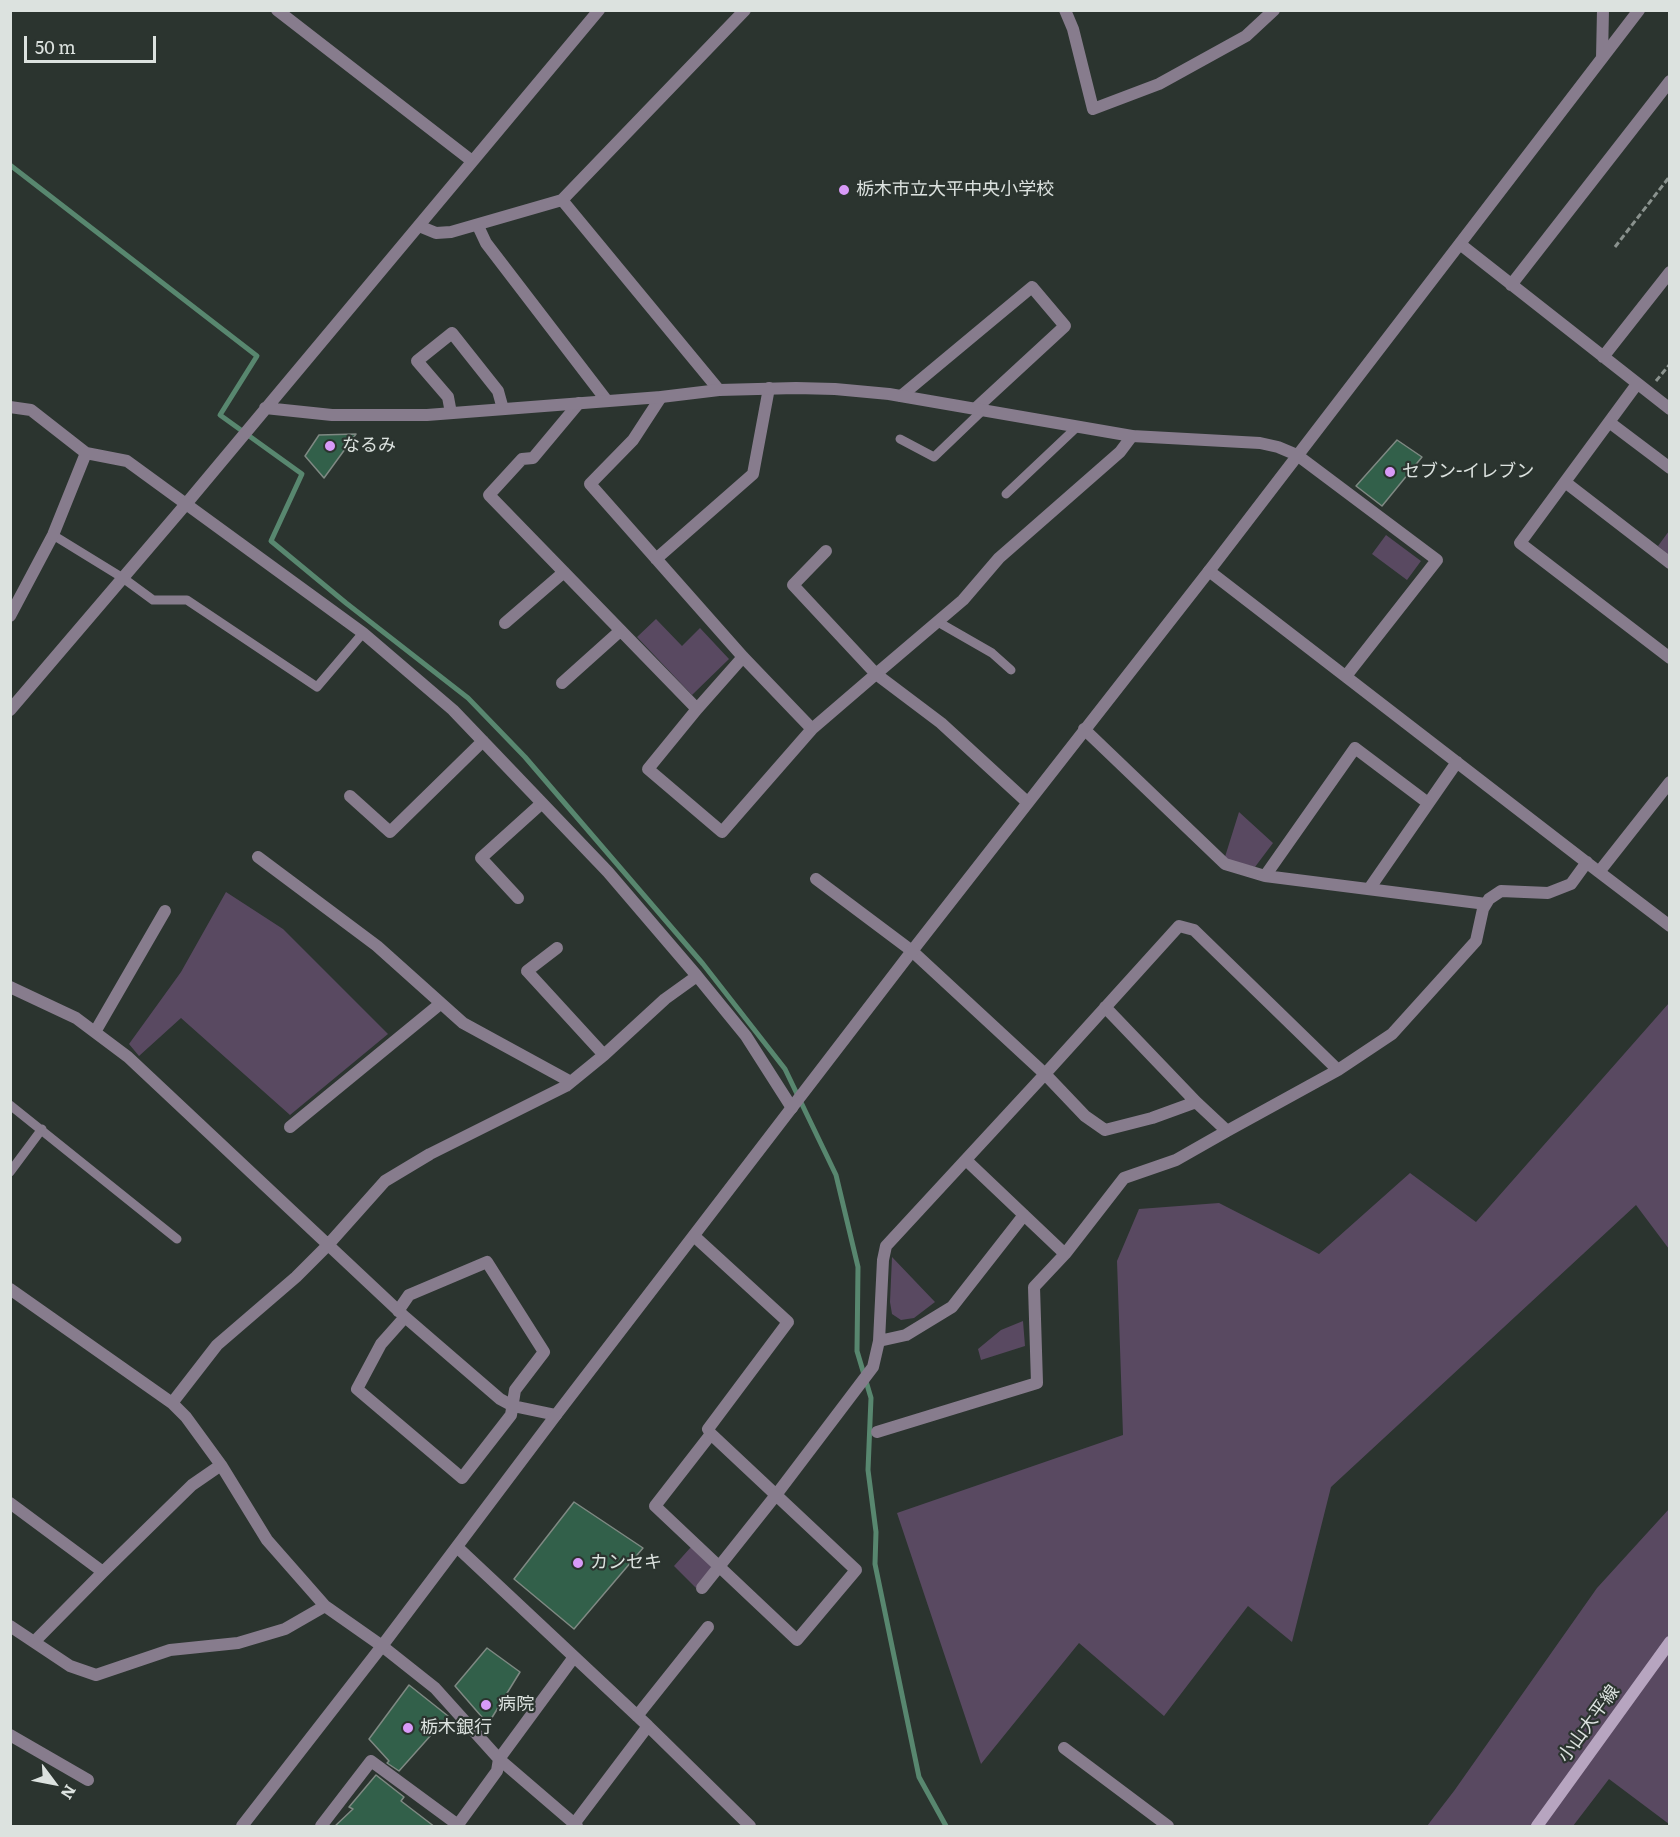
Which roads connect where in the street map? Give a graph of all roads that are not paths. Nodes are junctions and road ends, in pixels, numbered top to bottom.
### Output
1 (277, 10) edge
2 (598, 10) edge
3 (745, 10) edge
4 (1065, 10) edge
5 (1274, 10) edge
6 (1603, 10) edge
7 (1639, 10) edge
8 (1602, 58) junction
9 (1670, 81) edge
10 (472, 161) junction
11 (562, 200) junction
12 (419, 226) junction
13 (478, 226) junction
14 (1460, 244) junction
15 (1670, 272) edge
16 (1511, 285) junction
17 (1603, 357) junction
18 (1637, 384) junction
19 (769, 388) junction
20 (719, 390) junction
21 (662, 396) junction
22 (901, 396) junction
23 (608, 401) junction
24 (579, 403) junction
25 (10, 407) edge
26 (265, 408) junction
27 (503, 409) junction
28 (979, 409) junction
29 (1670, 409) edge
30 (451, 413) junction
31 (1609, 422) junction
32 (1078, 426) junction
33 (1132, 436) junction
34 (900, 439) dead end
35 (86, 453) junction
36 (1297, 455) junction
37 (1670, 468) edge
38 (1565, 482) junction
39 (1006, 494) dead end
40 (186, 504) junction
41 (53, 535) junction
42 (826, 551) dead end
43 (656, 558) junction
44 (1670, 562) edge
45 (1209, 571) junction
46 (564, 572) junction
47 (123, 578) junction
48 (10, 616) edge
49 (938, 622) junction
50 (506, 623) dead end
51 (620, 631) junction
52 (363, 633) junction
53 (743, 657) junction
54 (1670, 658) edge
55 (1011, 670) dead end
56 (876, 674) junction
57 (1346, 676) junction
58 (562, 683) dead end
59 (697, 709) junction
60 (10, 710) edge
61 (812, 729) junction
62 (1084, 729) junction
63 (483, 741) junction
64 (1457, 762) junction
65 (1670, 782) edge
66 (350, 796) dead end
67 (1027, 801) junction
68 (542, 803) junction
69 (1428, 803) junction
70 (258, 857) dead end
71 (1587, 862) junction
72 (1599, 872) junction
73 (1265, 876) junction
74 (816, 879) dead end
75 (1369, 888) junction
76 (518, 898) dead end
77 (1485, 904) junction
78 (165, 911) dead end
79 (1670, 927) edge
80 (557, 948) dead end
81 (912, 951) junction
82 (697, 976) junction
83 (10, 987) edge
84 (440, 1004) junction
85 (1105, 1007) junction
86 (95, 1032) junction
87 (604, 1055) junction
88 (1338, 1070) junction
89 (1045, 1074) junction
90 (571, 1082) junction
91 (1196, 1102) junction
92 (10, 1105) edge
93 (792, 1108) junction
94 (290, 1127) dead end
95 (42, 1129) junction
96 (1227, 1131) junction
97 (966, 1160) junction
98 (10, 1172) edge
99 (1024, 1215) junction
100 (694, 1236) junction
101 (177, 1239) dead end
102 (327, 1246) junction
103 (1065, 1254) junction
104 (10, 1289) edge
105 (401, 1314) junction
106 (879, 1341) junction
107 (172, 1402) junction
108 (513, 1406) junction
109 (556, 1415) junction
110 (877, 1432) dead end
111 (711, 1434) junction
112 (221, 1465) junction
113 (776, 1495) junction
114 (10, 1503) edge
115 (457, 1547) junction
116 (719, 1567) junction
117 (103, 1572) junction
118 (702, 1588) dead end
119 (324, 1606) junction
120 (10, 1626) edge
121 (708, 1627) dead end
122 (34, 1642) junction
123 (1670, 1642) edge
124 (382, 1646) junction
125 (574, 1657) junction
126 (637, 1716) junction
127 (648, 1726) junction
128 (10, 1735) edge
129 (1064, 1748) dead end
130 (499, 1759) junction
131 (88, 1780) dead end
132 (458, 1826) edge
133 (575, 1826) edge
134 (242, 1827) edge
135 (321, 1827) edge
136 (750, 1827) edge
137 (1168, 1827) edge
138 (1537, 1827) edge

1 - 10 street
2 - 10 street
3 - 11 street
4 - 5 street
6 - 8 street
7 - 8 street
8 - 14 street
9 - 16 street
10 - 12 street
11 - 13 street
11 - 20 street
12 - 13 street
12 - 26 street
13 - 23 street
14 - 16 street
14 - 36 street
15 - 17 street
16 - 17 street
17 - 18 street
18 - 29 street
18 - 31 street
19 - 20 street
19 - 22 street
19 - 43 street
20 - 21 street
21 - 23 street
21 - 43 street
22 - 28 street
22 - 28 street
23 - 24 street
24 - 27 street
24 - 46 street
25 - 35 street
26 - 30 street
26 - 40 street
27 - 30 street
27 - 30 street
28 - 32 street
28 - 34 lane
31 - 37 street
31 - 38 street
32 - 33 street
32 - 39 lane
33 - 36 street
33 - 49 street
35 - 40 street
35 - 41 street
36 - 45 street
36 - 57 street
38 - 44 street
38 - 54 street
40 - 47 street
40 - 52 street
41 - 47 lane
41 - 48 street
42 - 56 street
43 - 53 street
45 - 57 street
45 - 62 street
46 - 50 street
46 - 51 street
47 - 52 lane
47 - 60 street
49 - 55 lane
49 - 56 street
51 - 58 street
51 - 59 street
52 - 63 street
53 - 59 street
53 - 61 street
56 - 61 street
56 - 67 street
57 - 64 street
59 - 61 street
62 - 67 street
62 - 73 street
63 - 66 street
63 - 68 street
64 - 69 street
64 - 71 street
65 - 72 street
67 - 81 street
68 - 76 street
68 - 82 street
69 - 73 street
69 - 75 street
70 - 84 street
71 - 72 street
71 - 77 street
72 - 79 street
73 - 75 street
74 - 81 street
75 - 77 street
77 - 88 street
78 - 86 street
80 - 87 street
81 - 89 street
81 - 93 street
82 - 87 street
82 - 93 street
83 - 86 street
84 - 90 street
84 - 94 street
85 - 88 street
85 - 89 street
85 - 91 street
86 - 102 street
87 - 90 street
88 - 96 street
89 - 91 street
89 - 97 street
90 - 102 street
91 - 96 street
92 - 95 lane
93 - 100 street
95 - 98 lane
95 - 101 lane
96 - 103 street
97 - 99 street
97 - 106 street
99 - 103 street
99 - 106 street
100 - 109 street
100 - 111 street
102 - 105 street
102 - 107 street
103 - 110 street
104 - 107 street
105 - 108 street
105 - 108 street
105 - 108 street
106 - 113 street
107 - 112 street
108 - 109 street
109 - 115 street
111 - 113 street
111 - 116 street
112 - 117 street
112 - 119 street
113 - 116 street
113 - 116 street
114 - 117 street
115 - 124 street
115 - 125 street
116 - 118 street
117 - 122 street
119 - 122 street
119 - 124 street
120 - 122 street
121 - 126 street
123 - 138 main road, 小山大平線
124 - 130 street
124 - 134 street
125 - 126 street
125 - 130 street
126 - 127 street
127 - 133 street
127 - 136 street
128 - 131 street
129 - 137 street
130 - 132 street
130 - 133 street
132 - 135 street

